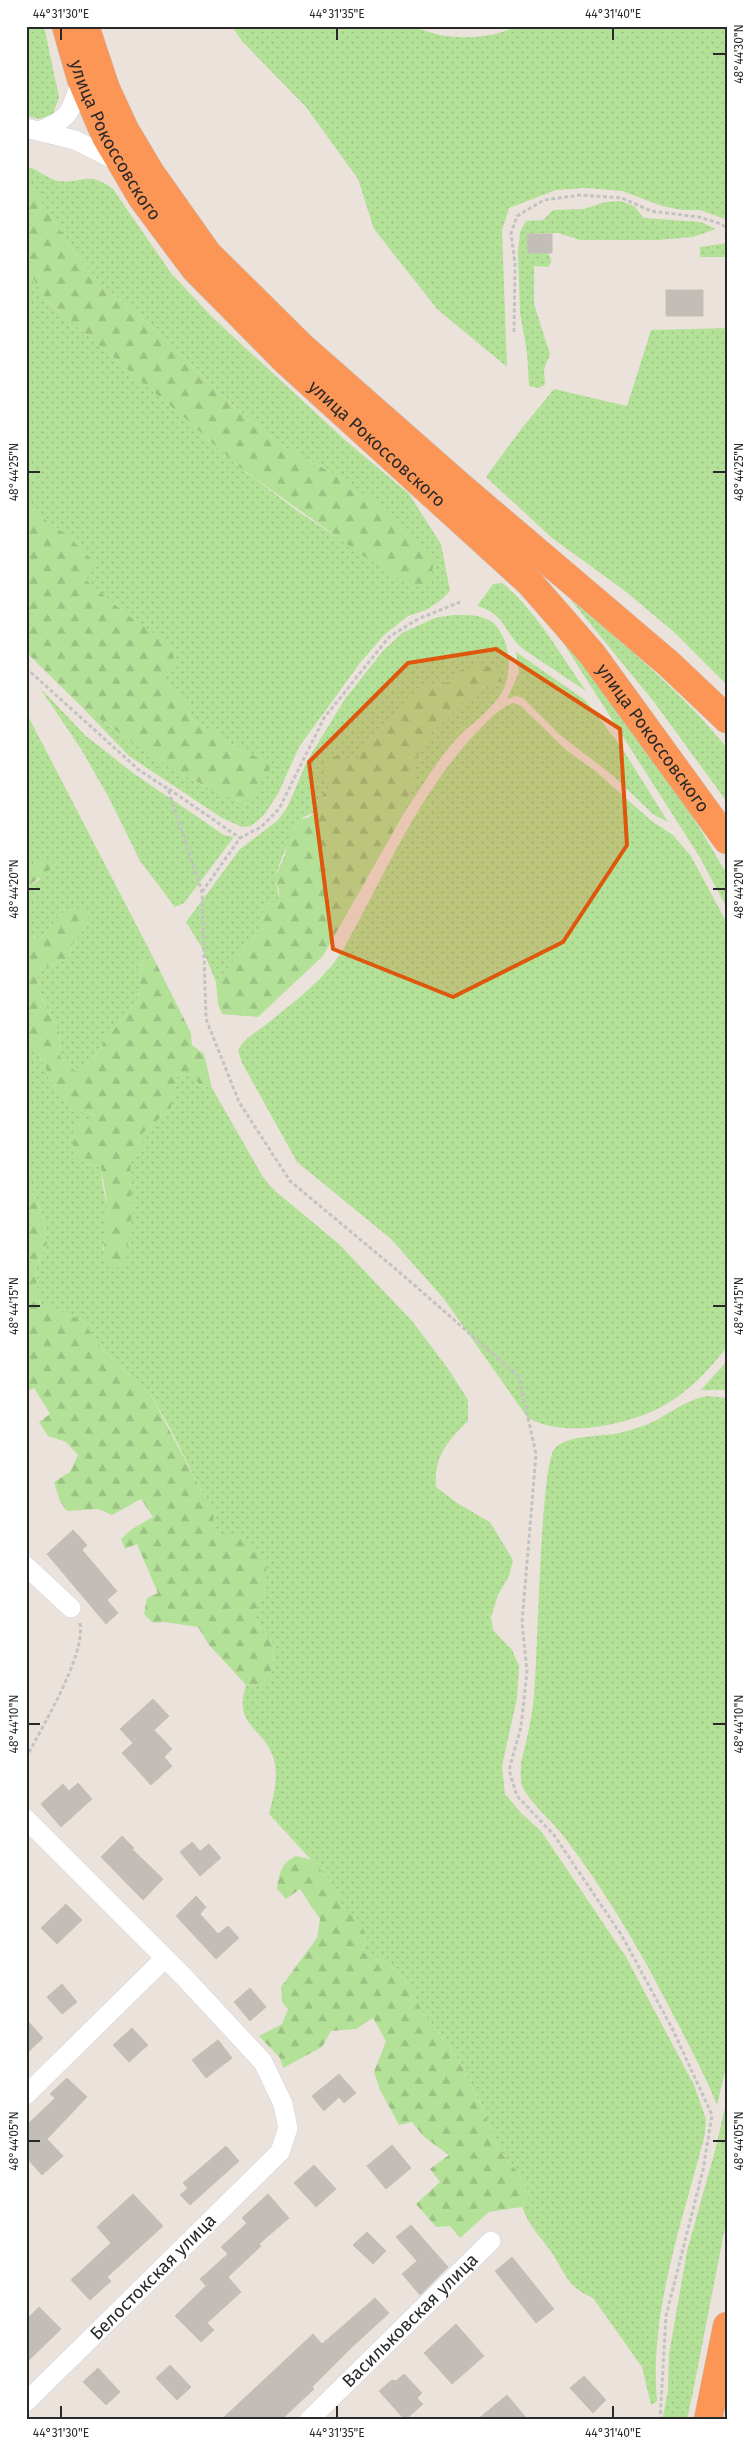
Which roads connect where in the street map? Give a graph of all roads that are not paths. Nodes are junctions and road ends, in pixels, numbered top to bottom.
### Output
1 (66, 26) edge
2 (85, 26) edge
3 (82, 79) junction
4 (33, 130) edge
5 (121, 163) junction
6 (727, 719) edge
7 (727, 840) edge
8 (26, 1566) edge
9 (71, 1608) road end
10 (26, 1819) edge
11 (164, 1959) junction
12 (26, 2095) edge
13 (491, 2241) dead end
14 (727, 2326) edge
15 (26, 2402) edge
16 (309, 2420) edge
17 (708, 2420) edge

1 - 3 highway, улица Рокоссовского
2 - 6 highway, улица Рокоссовского
3 - 4 street
3 - 5 highway, улица Рокоссовского
4 - 5 street
5 - 7 highway, улица Рокоссовского
8 - 9 street
10 - 11 street
11 - 12 street
11 - 15 street, Белостокская улица
13 - 16 street, Васильковская улица
14 - 17 highway

